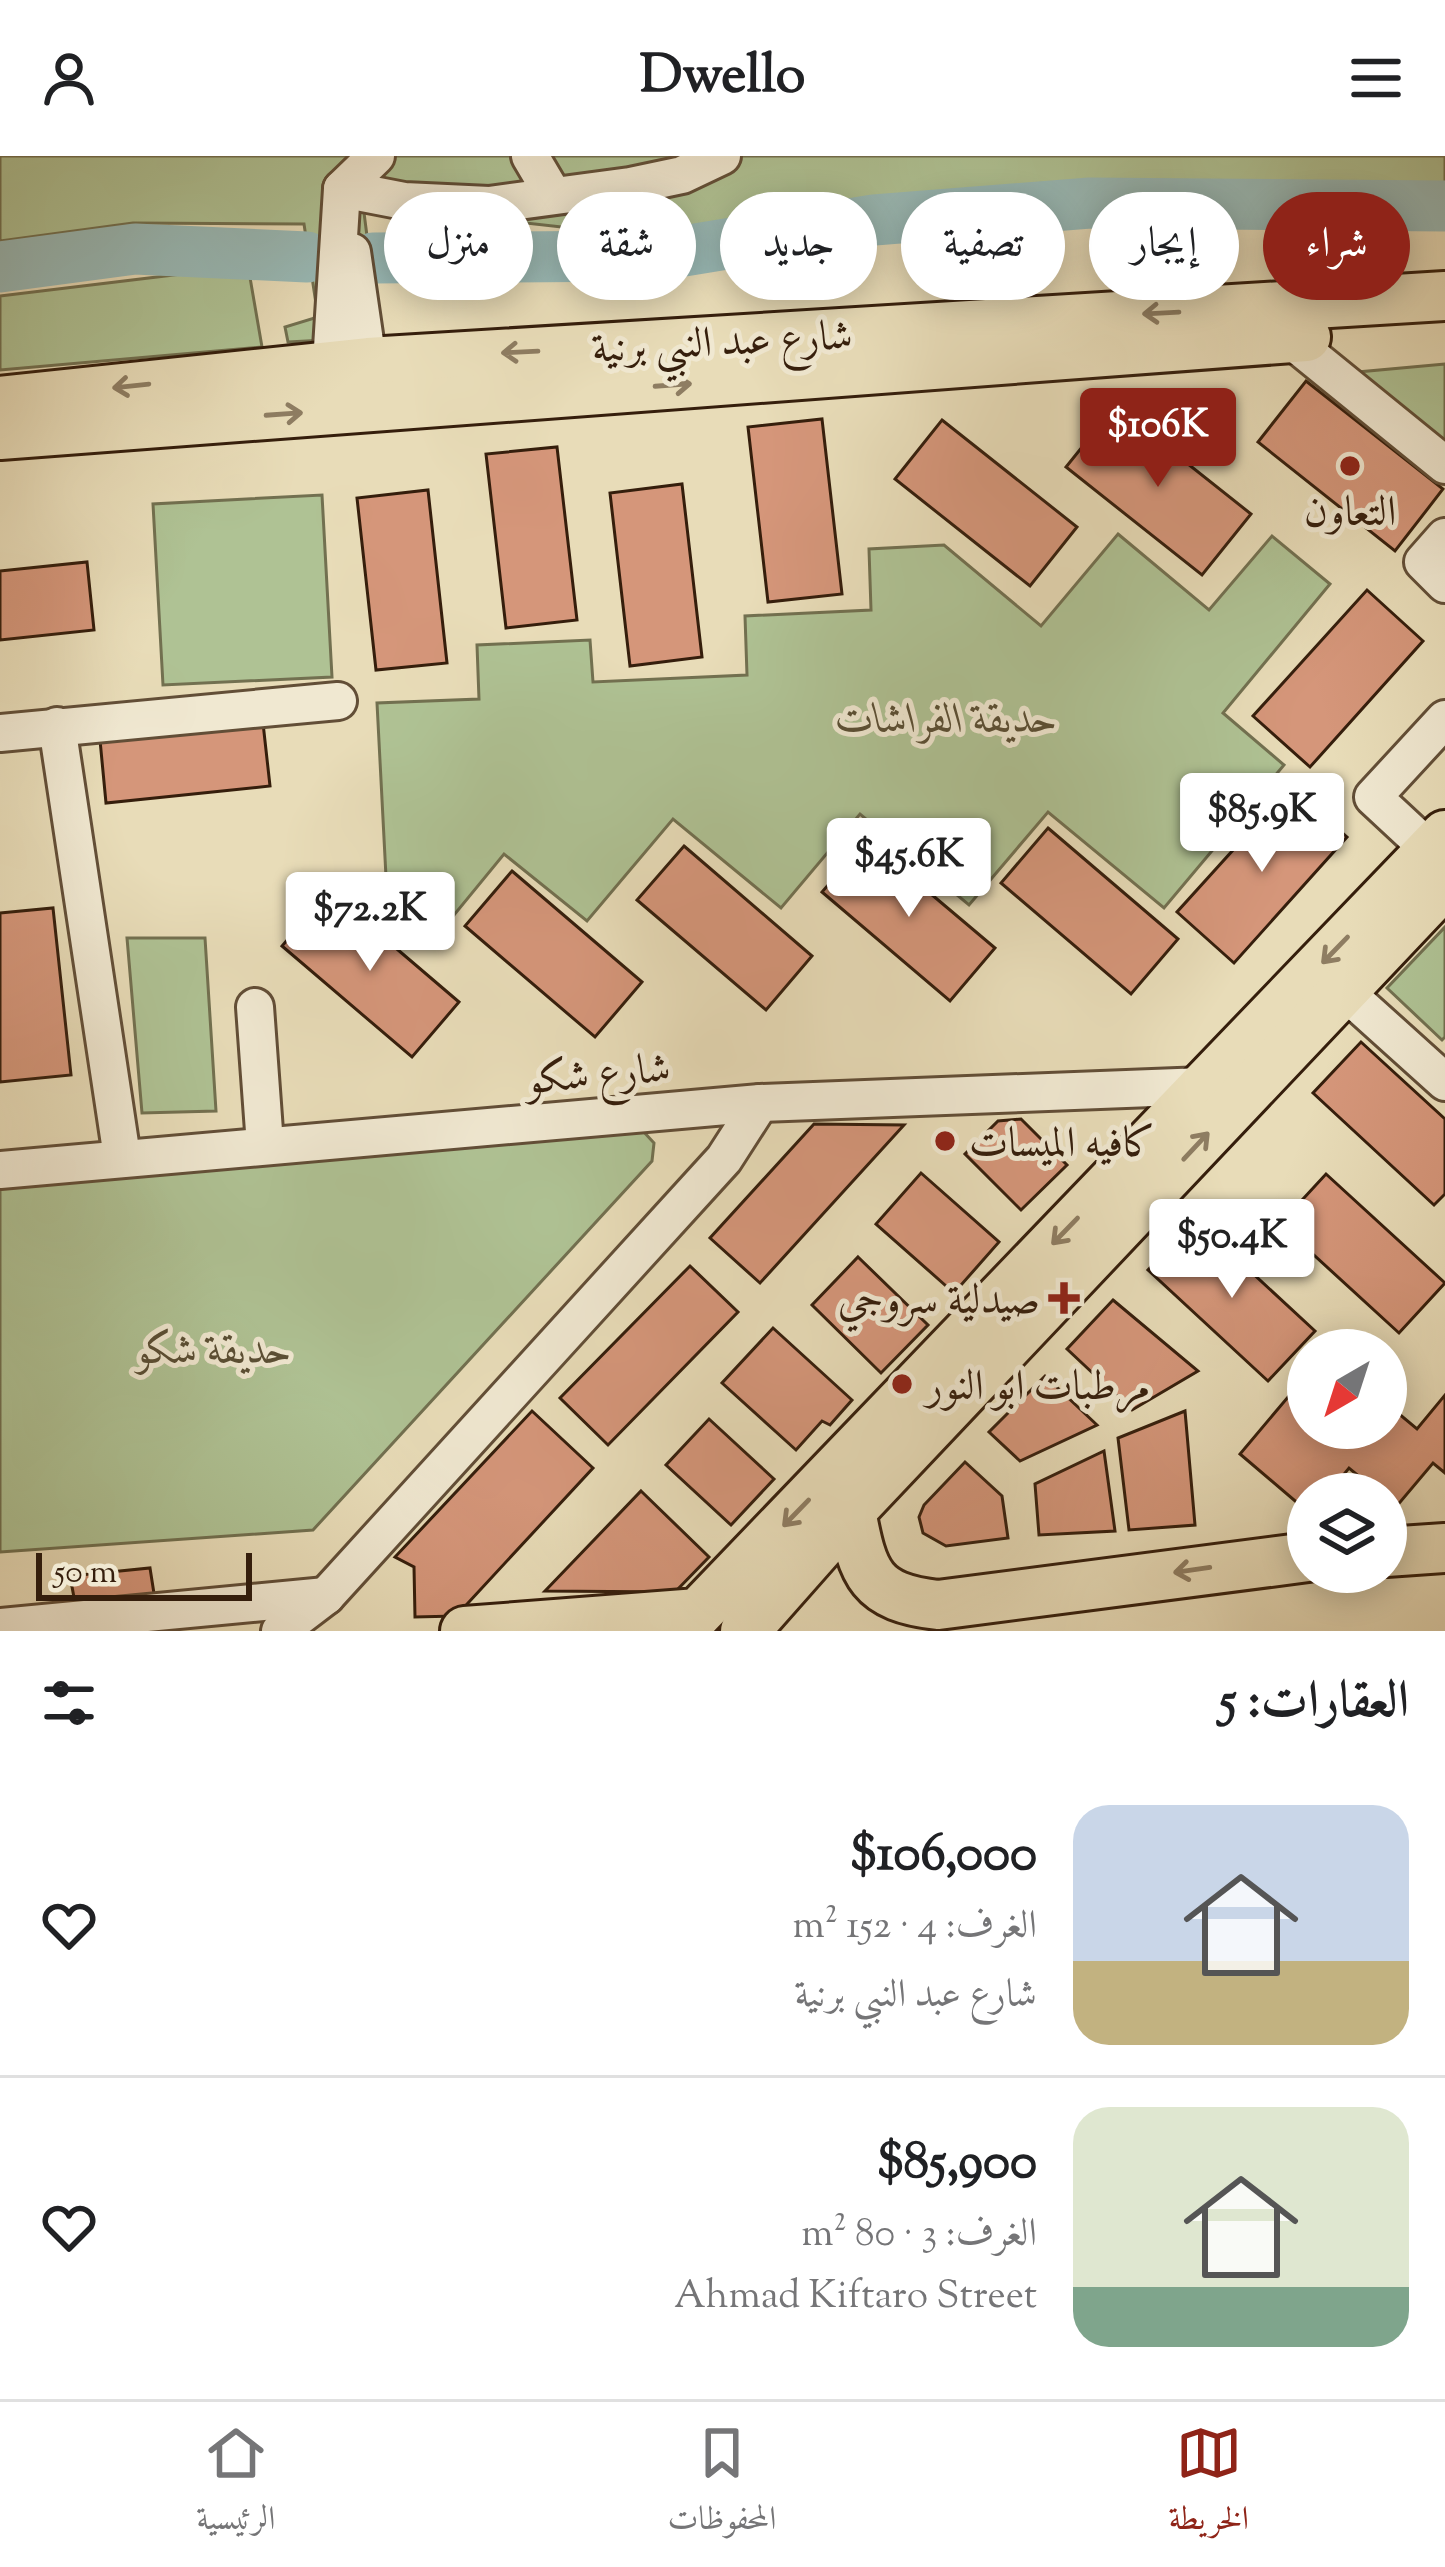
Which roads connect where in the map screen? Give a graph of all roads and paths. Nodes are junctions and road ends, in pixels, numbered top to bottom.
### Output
1 (376, 156) edge
2 (530, 156) edge
3 (722, 156) edge
4 (342, 189) junction
5 (553, 195) junction
6 (1445, 296) edge
7 (1445, 327) edge
8 (1290, 338) junction
9 (349, 363) junction
10 (0, 400) edge
11 (0, 435) edge
12 (1445, 465) edge
13 (1445, 537) edge
14 (1445, 584) edge
15 (338, 701) dead end
16 (1445, 719) edge
17 (57, 726) junction
18 (0, 733) edge
19 (1440, 856) edge
20 (1343, 990) junction
21 (255, 1007) dead end
22 (1445, 1082) edge
23 (1204, 1086) junction
24 (760, 1103) junction
25 (265, 1145) junction
26 (122, 1157) junction
27 (0, 1169) edge
28 (851, 1511) junction
29 (1445, 1548) edge
30 (1407, 1551) edge
31 (1287, 1560) edge
32 (326, 1596) junction
33 (626, 1624) edge
34 (0, 1627) edge
35 (280, 1631) edge
36 (465, 1631) edge
37 (745, 1631) edge

1 - 4 street
2 - 5 street
3 - 5 street
4 - 5 street
4 - 9 street
6 -> 9 main road, شارع عبد النبي برنية
7 - 8 main road, شارع عبد النبي برنية
11 -> 8 main road, شارع عبد النبي برنية
8 - 12 street
9 -> 10 main road, شارع عبد النبي برنية
13 - 14 street
15 - 17 street
16 - 19 street
17 - 18 street
17 - 26 street
19 - 20 main road
19 -> 23 main road
20 - 22 street
28 -> 20 main road
21 - 25 street
23 - 24 street, شارع شكو
23 -> 33 main road
24 - 25 street, شارع شكو
24 - 32 street
25 - 26 street, شارع شكو
26 - 27 street, شارع شكو
31 -> 28 main road
28 - 37 main road
29 - 30 main road
32 - 34 street
32 - 35 street
33 - 36 main road

